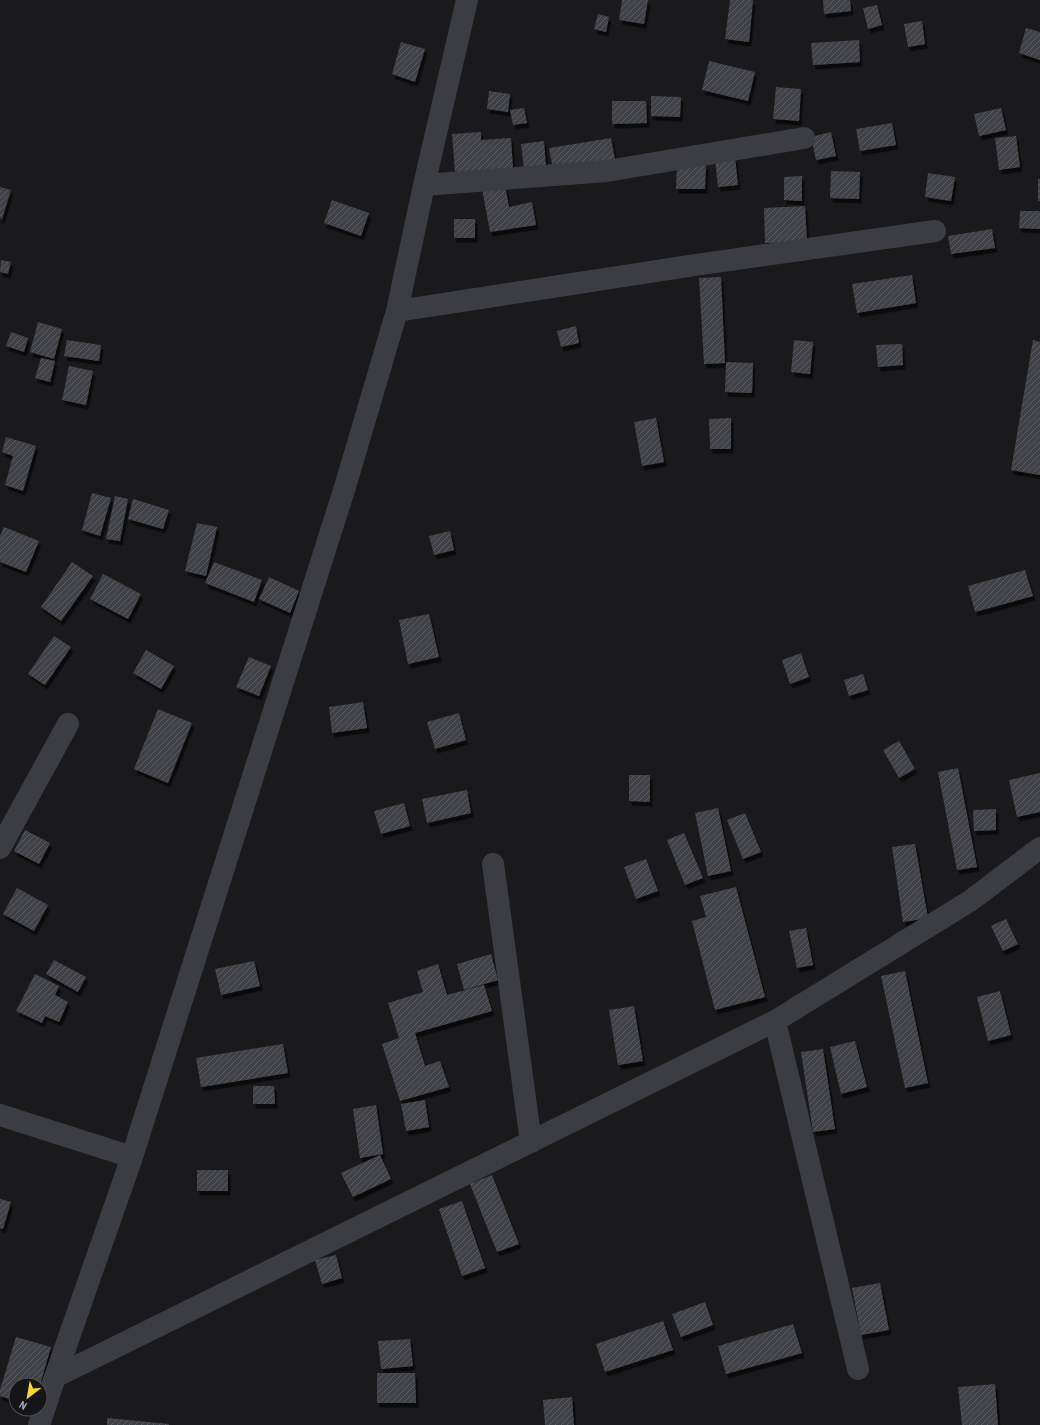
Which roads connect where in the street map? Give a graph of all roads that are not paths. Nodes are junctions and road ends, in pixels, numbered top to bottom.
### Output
1 (467, 0) edge
2 (804, 138) dead end
3 (424, 185) junction
4 (935, 231) dead end
5 (398, 311) junction
6 (68, 724) dead end
7 (0, 848) edge
8 (1040, 848) edge
9 (493, 864) dead end
10 (775, 1021) junction
11 (0, 1115) edge
12 (531, 1142) junction
13 (132, 1158) junction
14 (858, 1369) dead end
15 (55, 1377) junction
16 (39, 1425) edge

1 - 3 street
2 - 3 street
3 - 5 street
4 - 5 street
5 - 13 street
6 - 7 street
8 - 10 street
9 - 12 street
10 - 12 street
10 - 14 street
11 - 13 street
12 - 15 street
13 - 15 street
15 - 16 street

